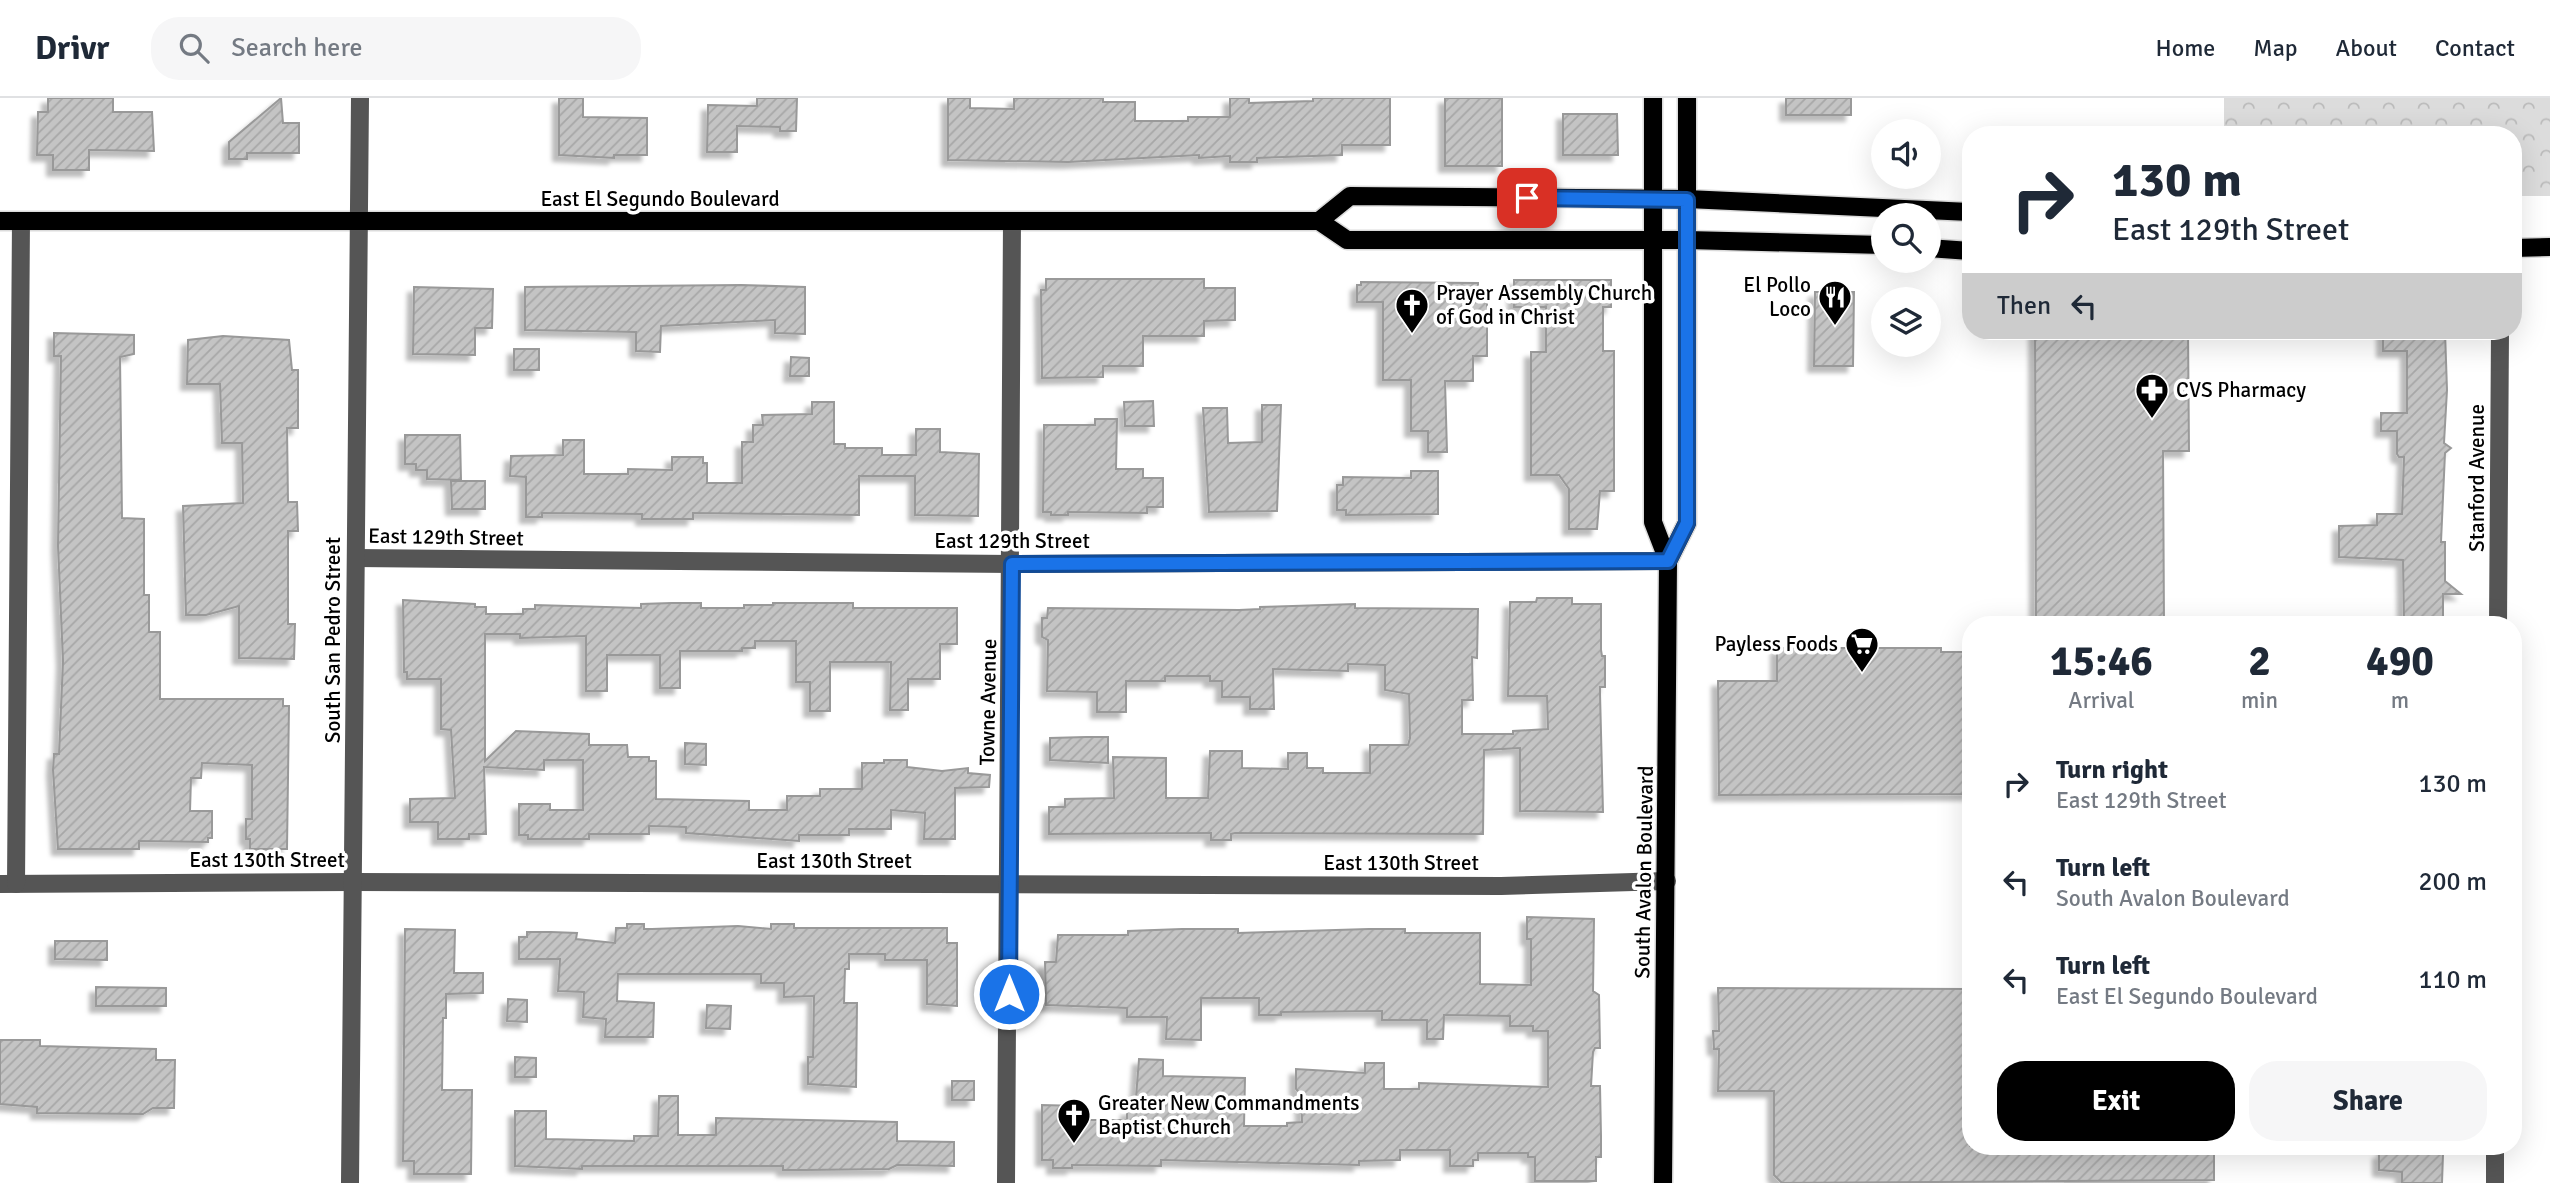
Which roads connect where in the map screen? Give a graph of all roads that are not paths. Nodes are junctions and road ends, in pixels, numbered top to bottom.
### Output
1 (360, 98) edge
2 (1653, 98) edge
3 (1687, 98) edge
4 (1652, 199) junction
5 (1687, 200) junction
6 (1962, 212) edge
7 (0, 221) edge
8 (21, 221) junction
9 (1012, 221) junction
10 (1319, 221) junction
11 (359, 222) junction
12 (1687, 240) junction
13 (1652, 241) junction
14 (1871, 245) edge
15 (2550, 247) edge
16 (2522, 248) edge
17 (1941, 249) edge
18 (1962, 250) edge
19 (2500, 340) edge
20 (356, 558) junction
21 (1668, 561) junction
22 (1012, 564) junction
23 (2498, 616) edge
24 (1667, 881) junction
25 (354, 882) junction
26 (8, 884) edge
27 (1009, 884) junction
28 (2495, 1155) edge
29 (350, 1183) edge
30 (1006, 1183) edge
31 (1663, 1183) edge
32 (2495, 1183) edge

1 - 11 street, South San Pedro Street
2 - 4 main road, South Avalon Boulevard
3 - 5 main road, South Avalon Boulevard
4 - 5 main road
4 - 10 main road
4 - 13 main road, South Avalon Boulevard
5 - 6 main road
5 - 12 main road, South Avalon Boulevard
7 - 8 main road, East El Segundo Boulevard
8 - 11 main road, East El Segundo Boulevard
8 - 26 street
9 - 10 main road, East El Segundo Boulevard
9 - 11 main road, East El Segundo Boulevard
9 - 22 street, Towne Avenue
10 - 13 main road
11 - 20 street, South San Pedro Street
12 - 13 main road
12 - 14 main road
12 - 21 main road, South Avalon Boulevard
13 - 21 main road, South Avalon Boulevard
15 - 16 main road
17 - 18 main road
19 - 23 street, Stanford Avenue
20 - 22 street, East 129th Street
20 - 25 street, South San Pedro Street
21 - 22 street, East 129th Street
21 - 24 main road, South Avalon Boulevard
22 - 27 street, Towne Avenue
24 - 27 street, East 130th Street
24 - 31 main road, South Avalon Boulevard
25 - 26 street, East 130th Street
25 - 27 street, East 130th Street
25 - 29 street, South San Pedro Street
27 - 30 street, Towne Avenue
28 - 32 street

